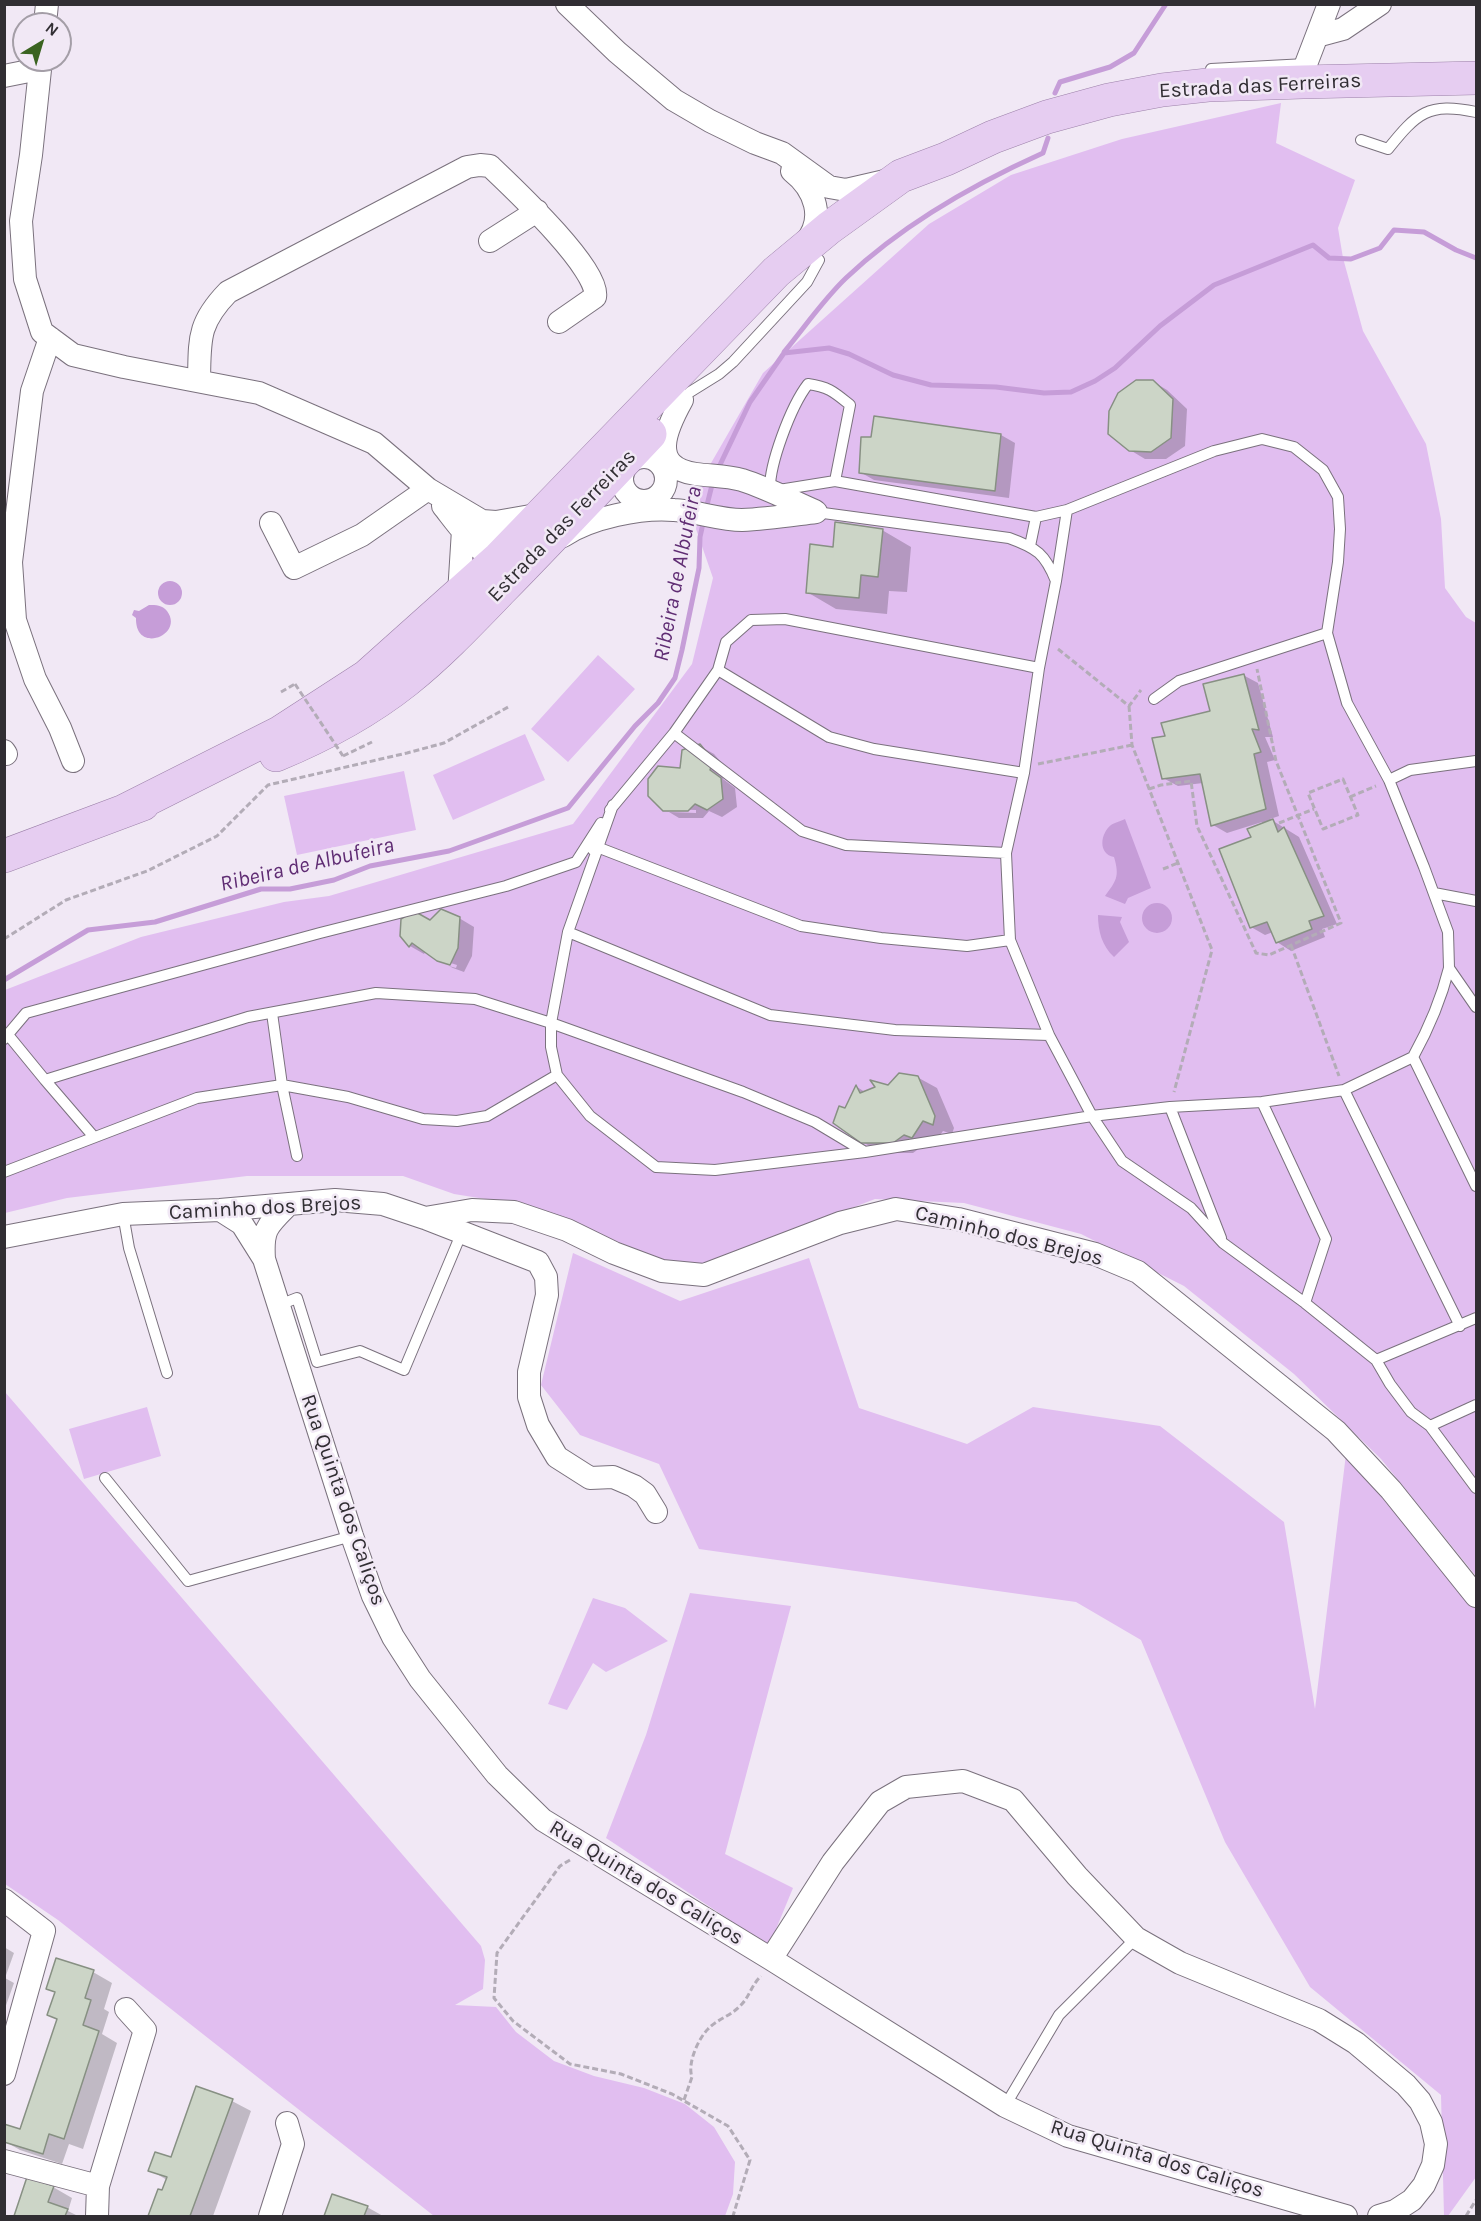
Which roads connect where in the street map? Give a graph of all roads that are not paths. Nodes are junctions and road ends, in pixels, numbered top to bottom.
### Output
1 (567, 4) edge
2 (1329, 4) edge
3 (1380, 4) edge
4 (1317, 36) junction
5 (39, 72) edge
6 (1305, 73) junction
7 (1476, 78) edge
8 (1476, 112) edge
9 (1361, 140) dead end
10 (946, 159) junction
11 (901, 177) junction
12 (822, 192) junction
13 (537, 211) junction
14 (490, 241) dead end
15 (812, 252) junction
16 (559, 322) dead end
17 (50, 338) junction
18 (685, 350) dead end
19 (657, 379) dead end
20 (199, 381) junction
21 (636, 461) junction
22 (835, 481) junction
23 (428, 489) junction
24 (770, 492) junction
25 (654, 499) junction
26 (1067, 510) junction
27 (816, 512) junction
28 (540, 515) junction
29 (623, 515) junction
30 (780, 516) junction
31 (1036, 517) junction
32 (271, 523) dead end
33 (472, 526) junction
34 (1030, 546) junction
35 (539, 552) junction
36 (499, 558) junction
37 (1056, 581) junction
38 (459, 594) junction
39 (1327, 633) junction
40 (1039, 668) junction
41 (718, 670) junction
42 (386, 695) junction
43 (1154, 699) dead end
44 (674, 733) junction
45 (73, 761) dead end
46 (1476, 761) edge
47 (1024, 770) junction
48 (1389, 780) junction
49 (613, 805) junction
50 (124, 811) junction
51 (597, 847) junction
52 (1006, 853) junction
53 (4, 856) edge
54 (576, 862) junction
55 (1434, 893) junction
56 (1476, 901) edge
57 (568, 932) junction
58 (1010, 940) junction
59 (1449, 968) junction
60 (1476, 1006) edge
61 (272, 1013) junction
62 (551, 1023) junction
63 (1049, 1035) junction
64 (7, 1037) edge
65 (1413, 1057) junction
66 (557, 1076) junction
67 (45, 1080) junction
68 (282, 1085) junction
69 (1344, 1090) junction
70 (1262, 1101) junction
71 (1170, 1107) junction
72 (1092, 1116) junction
73 (94, 1137) junction
74 (865, 1152) junction
75 (297, 1156) dead end
76 (4, 1172) edge
77 (1476, 1186) edge
78 (288, 1204) junction
79 (220, 1210) junction
80 (123, 1214) junction
81 (425, 1218) junction
82 (462, 1232) junction
83 (4, 1237) edge
84 (1223, 1244) junction
85 (264, 1259) junction
86 (1305, 1303) junction
87 (279, 1305) junction
88 (1476, 1318) edge
89 (1460, 1326) junction
90 (1376, 1360) junction
91 (167, 1373) dead end
92 (1476, 1406) edge
93 (1430, 1426) junction
94 (105, 1478) dead end
95 (1476, 1488) edge
96 (656, 1512) dead end
97 (352, 1536) junction
98 (1476, 1596) edge
99 (4, 1900) edge
100 (1137, 1938) junction
101 (771, 1959) junction
102 (126, 2009) dead end
103 (4, 2074) edge
104 (1005, 2106) junction
105 (287, 2123) dead end
106 (4, 2161) edge
107 (98, 2186) junction
108 (97, 2217) edge
109 (270, 2217) edge
110 (1346, 2217) edge
111 (1378, 2217) edge

1 - 12 street
2 - 4 street
3 - 4 street
4 - 6 street
5 - 17 street
6 - 7 main road, Estrada das Ferreiras
6 - 10 main road, Estrada das Ferreiras
8 - 9 lane
10 - 11 main road, Estrada das Ferreiras
10 - 15 main road, Estrada das Ferreiras
11 - 12 street
11 - 15 main road, Estrada das Ferreiras
12 - 15 street
12 - 15 street
13 - 14 street
13 - 16 street
13 - 20 street
15 - 18 lane
15 - 21 main road, Estrada das Ferreiras
15 - 21 main road, Estrada das Ferreiras
17 - 20 street
17 - 45 street
19 - 21 lane
20 - 23 street
21 - 24 street
21 - 25 street
21 - 25 street
21 - 28 main road, Estrada das Ferreiras
21 - 35 main road, Estrada das Ferreiras
22 - 24 lane
22 - 24 lane
22 - 31 lane
23 - 32 street
23 - 33 street
24 - 27 street
24 - 30 lane
25 - 29 street
26 - 31 lane
26 - 37 lane
26 - 39 lane
27 - 30 street
27 - 34 lane
28 - 33 street
28 - 36 main road, Estrada das Ferreiras
29 - 30 street
29 - 35 street
31 - 34 lane
33 - 36 street
33 - 38 street
34 - 37 lane
35 - 36 street
35 - 42 main road, Estrada das Ferreiras
36 - 38 main road, Estrada das Ferreiras
36 - 42 street
37 - 40 lane
38 - 50 main road, Estrada das Ferreiras
39 - 43 lane
39 - 48 lane
40 - 41 lane
40 - 47 lane
41 - 44 lane
41 - 47 lane
42 - 50 main road, Estrada das Ferreiras
44 - 49 lane
44 - 52 lane
46 - 48 lane
47 - 52 lane
48 - 55 lane
49 - 51 lane
49 - 54 lane
50 - 53 main road, Estrada das Ferreiras
51 - 54 lane
51 - 57 lane
51 - 58 lane
52 - 58 lane
54 - 64 lane
55 - 56 lane
55 - 59 lane
57 - 62 lane
57 - 63 lane
58 - 63 lane
59 - 60 lane
59 - 65 lane
61 - 62 lane
61 - 67 lane
61 - 68 lane
62 - 66 lane
62 - 74 lane
63 - 72 lane
64 - 67 lane
65 - 69 lane
65 - 77 lane
66 - 68 lane
66 - 74 lane
67 - 73 lane
68 - 73 lane
68 - 75 lane
69 - 70 lane
69 - 89 lane
70 - 71 lane
70 - 86 lane
71 - 72 lane
71 - 84 lane
72 - 74 lane
72 - 84 lane
73 - 76 lane
78 - 79 street, Caminho dos Brejos
78 - 81 street, Caminho dos Brejos
78 - 85 street
79 - 80 street, Caminho dos Brejos
79 - 85 street
80 - 83 street, Caminho dos Brejos
80 - 91 lane
81 - 82 street
81 - 98 street, Caminho dos Brejos
82 - 87 lane
82 - 96 street
84 - 86 lane
85 - 87 street, Rua Quinta dos Caliços
86 - 90 lane
87 - 97 street, Rua Quinta dos Caliços
88 - 89 lane
89 - 90 lane
90 - 93 lane
92 - 93 lane
93 - 95 lane
94 - 97 lane
97 - 101 street, Rua Quinta dos Caliços
99 - 103 street
100 - 101 street
100 - 104 lane
100 - 111 street
101 - 104 street, Rua Quinta dos Caliços
102 - 107 street
104 - 110 street, Rua Quinta dos Caliços
105 - 109 street
106 - 107 street
107 - 108 street

